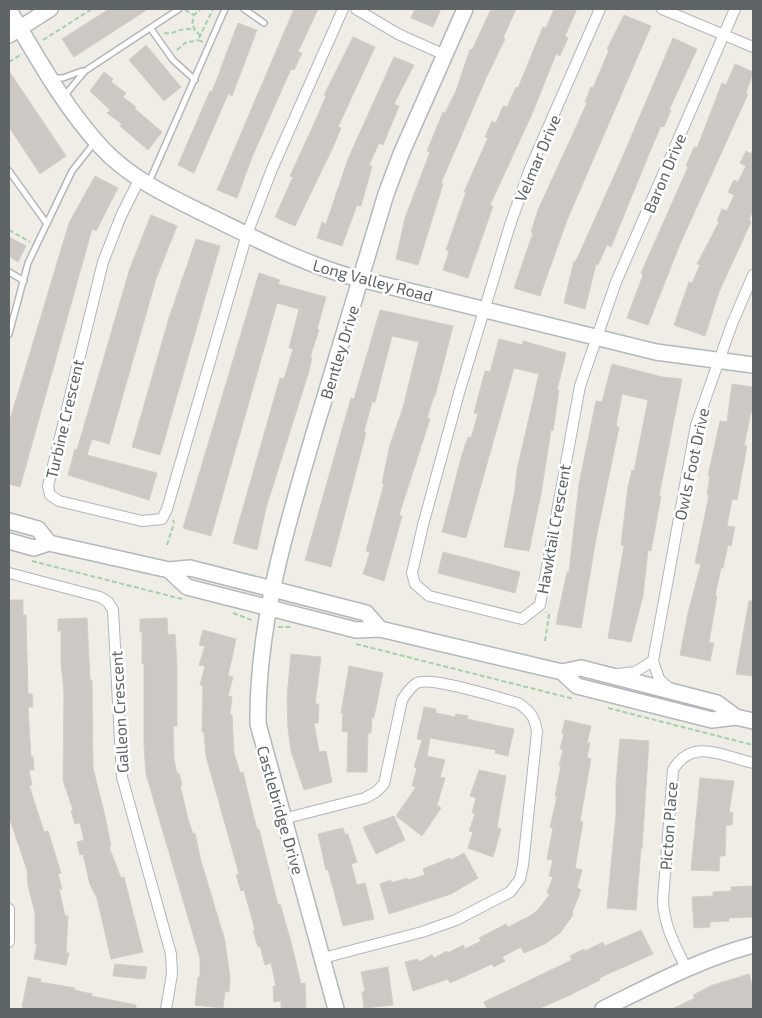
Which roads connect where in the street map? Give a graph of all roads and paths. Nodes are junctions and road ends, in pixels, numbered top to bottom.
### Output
1 (50, 9) edge
2 (92, 9) edge
3 (181, 9) edge
4 (201, 9) edge
5 (213, 9) edge
6 (225, 9) edge
7 (244, 9) edge
8 (344, 9) edge
9 (356, 9) edge
10 (465, 9) edge
11 (600, 9) edge
12 (662, 9) edge
13 (735, 9) edge
14 (9, 10) edge
15 (194, 15) junction
16 (264, 23) dead end
17 (151, 28) junction
18 (195, 30) junction
19 (14, 31) edge
20 (724, 34) junction
21 (200, 36) junction
22 (157, 37) junction
23 (198, 40) junction
24 (42, 41) dead end
25 (210, 46) junction
26 (753, 47) edge
27 (24, 52) dead end
28 (445, 55) junction
29 (172, 57) junction
30 (9, 62) edge
31 (85, 70) junction
32 (50, 78) junction
33 (195, 80) junction
34 (63, 98) junction
35 (96, 141) junction
36 (9, 171) edge
37 (143, 182) junction
38 (47, 224) junction
39 (9, 230) edge
40 (246, 234) junction
41 (37, 245) junction
42 (9, 272) edge
43 (753, 275) edge
44 (360, 279) junction
45 (24, 281) junction
46 (483, 310) junction
47 (9, 334) edge
48 (597, 339) junction
49 (719, 361) junction
50 (753, 365) edge
51 (167, 509) junction
52 (9, 521) edge
53 (9, 541) edge
54 (49, 543) junction
55 (167, 545) dead end
56 (27, 560) dead end
57 (169, 570) junction
58 (9, 573) edge
59 (272, 589) junction
60 (183, 600) dead end
61 (540, 605) junction
62 (268, 608) junction
63 (230, 612) dead end
64 (248, 619) dead end
65 (280, 628) dead end
66 (293, 628) dead end
67 (380, 629) junction
68 (545, 641) dead end
69 (350, 642) dead end
70 (653, 661) junction
71 (562, 672) junction
72 (604, 674) junction
73 (672, 691) junction
74 (581, 701) dead end
75 (600, 706) dead end
76 (736, 717) junction
77 (753, 721) edge
78 (753, 745) edge
79 (753, 763) edge
80 (283, 819) junction
81 (9, 909) edge
82 (9, 942) edge
83 (753, 945) edge
84 (323, 958) junction
85 (686, 968) junction
86 (166, 1009) edge
87 (336, 1009) edge
88 (603, 1009) edge

1 - 19 street
2 - 24 path
3 - 15 path
3 - 17 lane
4 - 15 path
5 - 21 path
6 - 25 lane
7 - 16 lane
8 - 40 street
9 - 28 street
10 - 28 street, Bentley Drive
11 - 46 street, Velmar Drive
12 - 20 street
13 - 20 street, Baron Drive
14 - 19 street, Long Valley Road
15 - 18 path
17 - 22 lane
17 - 31 lane
18 - 21 path
18 - 22 path
19 - 32 street, Long Valley Road
20 - 26 street
20 - 48 street, Baron Drive
21 - 23 path
22 - 29 lane
23 - 25 path
23 - 29 path
25 - 33 lane
27 - 30 path
28 - 44 street, Bentley Drive
29 - 33 lane
31 - 32 lane
31 - 34 lane
32 - 34 street, Long Valley Road
33 - 37 lane
34 - 35 street, Long Valley Road
35 - 37 street, Long Valley Road
35 - 38 lane
36 - 38 lane
37 - 40 street, Long Valley Road
37 - 51 street, Turbine Crescent
38 - 41 lane
39 - 41 path
40 - 44 street, Long Valley Road
40 - 51 street
41 - 45 lane
42 - 45 lane
43 - 49 street, Owls Foot Drive
44 - 46 street, Long Valley Road
44 - 59 street, Bentley Drive
45 - 47 lane
46 - 48 street, Long Valley Road
46 - 61 street, Hawktail Crescent
48 - 49 street, Long Valley Road
48 - 61 street, Hawktail Crescent
49 - 50 street, Long Valley Road
49 - 70 street, Owls Foot Drive
51 - 55 path
52 - 54 street
53 - 54 street
54 - 57 street
56 - 60 path
57 - 59 street
57 - 62 street
58 - 86 street, Galleon Crescent
59 - 62 street, Bentley Drive
59 - 67 street
61 - 68 path
62 - 67 street
62 - 80 street, Castlebridge Drive
63 - 64 path
65 - 66 path
67 - 71 street
69 - 74 path
70 - 72 street
70 - 73 street
71 - 72 street
71 - 76 street
72 - 73 street
73 - 76 street
75 - 78 path
76 - 77 street
79 - 85 street, Picton Place
80 - 84 street, Castlebridge Drive
80 - 84 street
81 - 82 street
83 - 85 street
84 - 87 street, Castlebridge Drive
85 - 88 street

